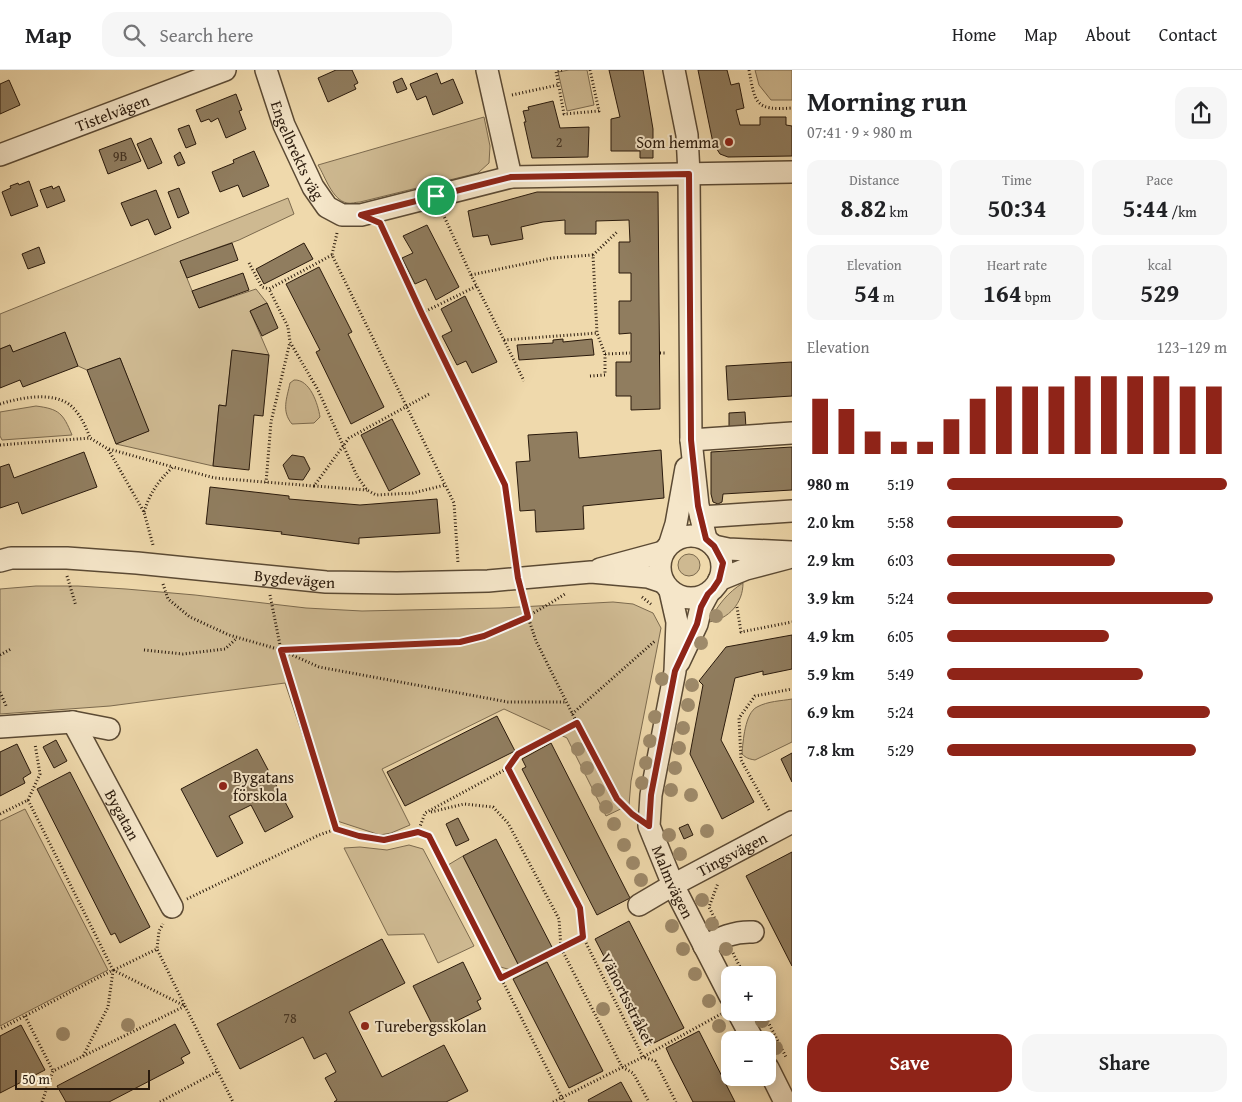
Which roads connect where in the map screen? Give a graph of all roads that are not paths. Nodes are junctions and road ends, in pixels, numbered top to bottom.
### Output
1 (225, 70) edge
2 (266, 70) edge
3 (487, 70) edge
4 (674, 70) edge
5 (0, 155) edge
6 (792, 172) edge
7 (689, 174) junction
8 (511, 177) junction
9 (792, 433) edge
10 (691, 440) junction
11 (792, 511) edge
12 (701, 518) junction
13 (710, 542) junction
14 (667, 547) junction
15 (792, 552) edge
16 (792, 557) edge
17 (0, 561) edge
18 (591, 572) junction
19 (666, 586) junction
20 (713, 587) junction
21 (675, 671) junction
22 (4, 720) edge
23 (73, 722) junction
24 (109, 729) dead end
25 (792, 822) edge
26 (673, 885) junction
27 (638, 905) dead end
28 (172, 906) road end
29 (753, 932) dead end
30 (704, 946) junction
31 (721, 987) edge
32 (776, 1084) edge
33 (785, 1102) edge

1 - 5 street, Tistelvägen
2 - 8 street, Engelbrekts väg
3 - 8 street
4 - 7 street
6 - 7 street, Engelbrekts väg
7 - 8 street, Engelbrekts väg
7 - 10 street
9 - 10 street
10 - 12 street
10 - 14 street
11 - 12 street
12 - 13 street
13 - 14 street
13 - 15 street
13 - 20 street
14 - 18 street, Bygdevägen
14 - 19 street
16 - 20 street
17 - 18 street, Bygdevägen
18 - 19 street, Bygdevägen
19 - 20 street
19 - 21 street, Malmvägen
20 - 21 street, Malmvägen
21 - 26 street, Malmvägen
22 - 23 street
23 - 24 street
23 - 28 street, Bygatan
25 - 26 street, Tingsvägen
26 - 27 street, Tingsvägen
26 - 30 street, Malmvägen
29 - 30 street
30 - 31 street, Malmvägen
32 - 33 street

